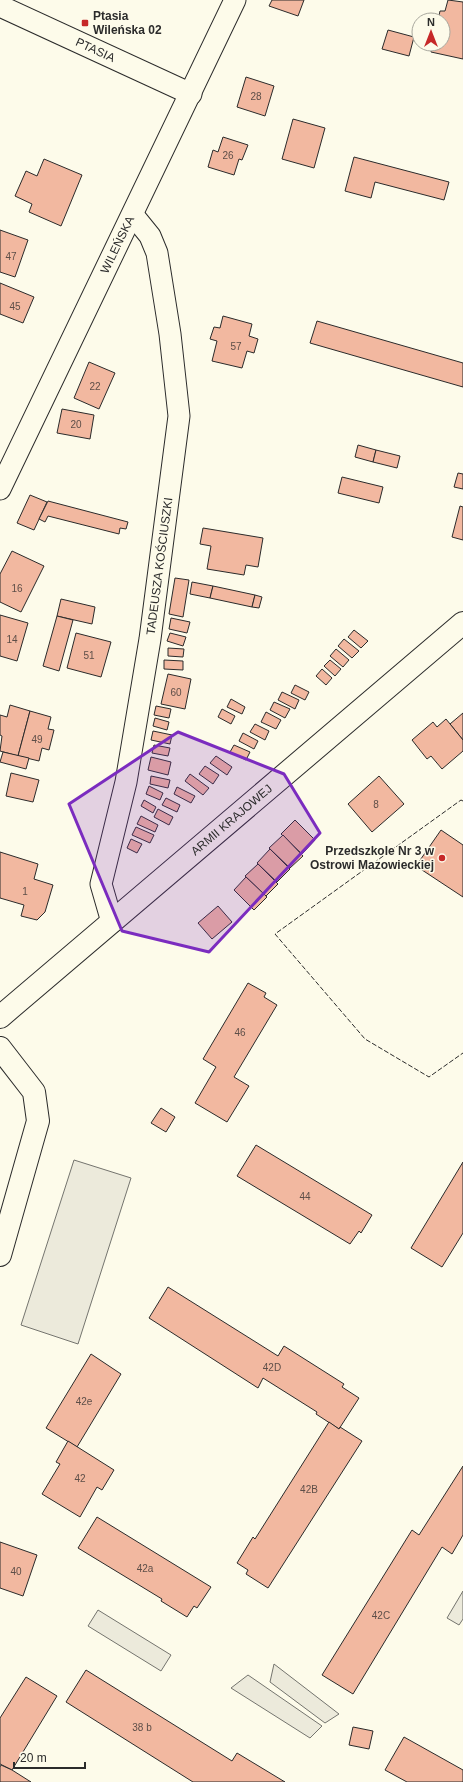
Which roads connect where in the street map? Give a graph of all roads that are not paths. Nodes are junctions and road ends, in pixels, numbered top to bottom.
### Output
1 (235, 0) edge
2 (0, 6) edge
3 (190, 94) junction
4 (133, 215) junction
5 (0, 489) edge
6 (463, 623) edge
7 (112, 922) junction
8 (0, 1017) edge
9 (0, 1048) edge
10 (0, 1255) edge

1 - 3 street, WILEŃSKA
2 - 3 street, PTASIA
3 - 4 street, WILEŃSKA
4 - 5 street, WILEŃSKA
4 - 7 street, TADEUSZA KOŚCIUSZKI
6 - 7 main road, ARMII KRAJOWEJ
7 - 8 main road, ARMII KRAJOWEJ
9 - 10 main road

